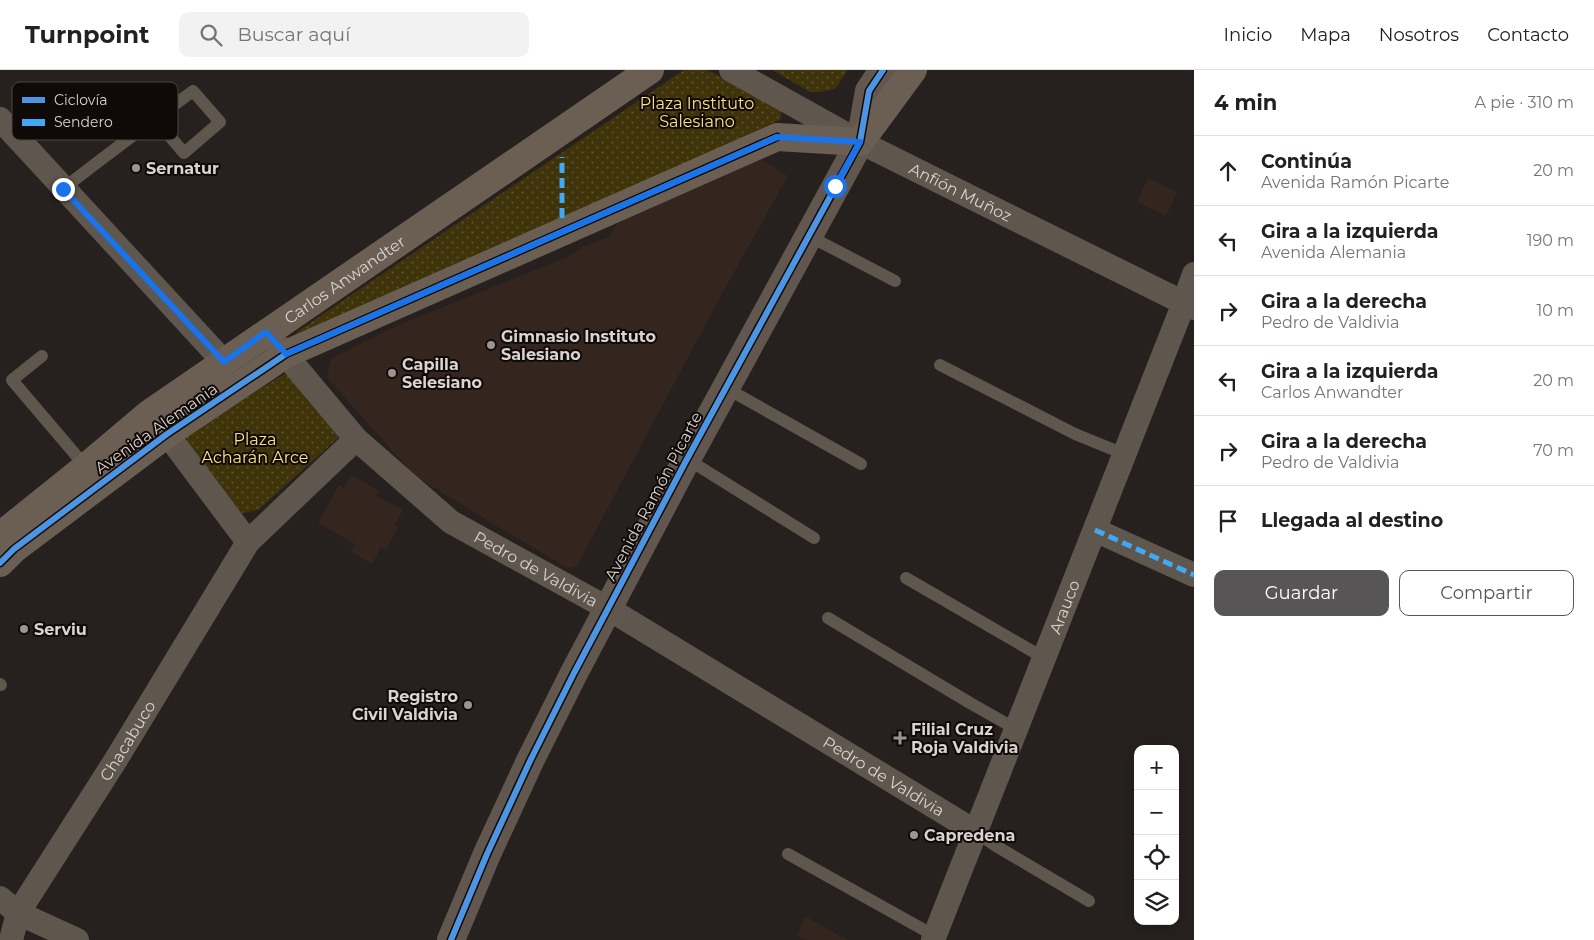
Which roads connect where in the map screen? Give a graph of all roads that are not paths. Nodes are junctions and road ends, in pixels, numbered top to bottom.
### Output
1 (650, 70) edge
2 (731, 70) edge
3 (883, 70) edge
4 (913, 70) edge
5 (178, 102) edge
6 (0, 119) edge
7 (12, 132) edge
8 (19, 140) edge
9 (128, 140) edge
10 (173, 140) edge
11 (860, 142) junction
12 (63, 189) junction
13 (809, 236) junction
14 (1194, 274) edge
15 (895, 281) dead end
16 (1189, 305) edge
17 (266, 332) junction
18 (286, 354) junction
19 (42, 356) dead end
20 (224, 362) junction
21 (940, 365) dead end
22 (726, 388) junction
23 (167, 434) junction
24 (356, 439) junction
25 (1124, 454) junction
26 (687, 459) junction
27 (861, 464) dead end
28 (86, 468) junction
29 (1095, 530) junction
30 (0, 536) edge
31 (814, 538) dead end
32 (248, 542) junction
33 (0, 562) edge
34 (1194, 575) edge
35 (906, 578) dead end
36 (609, 609) junction
37 (828, 618) dead end
38 (1044, 658) junction
39 (1016, 729) junction
40 (976, 832) junction
41 (788, 854) dead end
42 (0, 898) edge
43 (1089, 901) dead end
44 (18, 913) junction
45 (934, 938) edge
46 (11, 940) edge
47 (77, 940) edge
48 (451, 940) edge

1 - 17 main road, Carlos Anwandter
2 - 11 street, Anfión Muñoz
3 - 11 street, Avenida Ramón Picarte
4 - 11 main road, Avenida Ramón Picarte
5 - 10 lane
6 - 7 street
8 - 12 street
9 - 12 lane
11 - 13 street, Avenida Ramón Picarte
11 - 16 street, Anfión Muñoz
11 - 18 main road, Avenida Alemania
12 - 20 street
13 - 15 lane
13 - 22 street, Avenida Ramón Picarte
14 - 16 street, Arauco
16 - 25 street, Arauco
17 - 18 street, Pedro de Valdivia
17 - 20 main road, Carlos Anwandter
18 - 23 main road, Avenida Alemania
18 - 24 street, Pedro de Valdivia
19 - 28 lane
20 - 28 main road, Carlos Anwandter
21 - 25 lane
22 - 26 street, Avenida Ramón Picarte
22 - 27 lane
23 - 32 street
23 - 33 main road, Avenida Alemania
24 - 32 street, Chacabuco
24 - 36 street, Pedro de Valdivia
25 - 29 street, Arauco
26 - 31 lane
26 - 36 street, Avenida Ramón Picarte
28 - 30 main road, Carlos Anwandter
29 - 34 street
29 - 38 street, Arauco
32 - 44 street, Chacabuco
35 - 38 lane
36 - 40 street, Pedro de Valdivia
36 - 48 street, Avenida Ramón Picarte
37 - 39 lane
38 - 39 street, Arauco
39 - 40 street, Arauco
40 - 43 lane
40 - 45 street, Arauco
41 - 45 lane
42 - 44 street
44 - 46 street, Chacabuco
44 - 47 street

